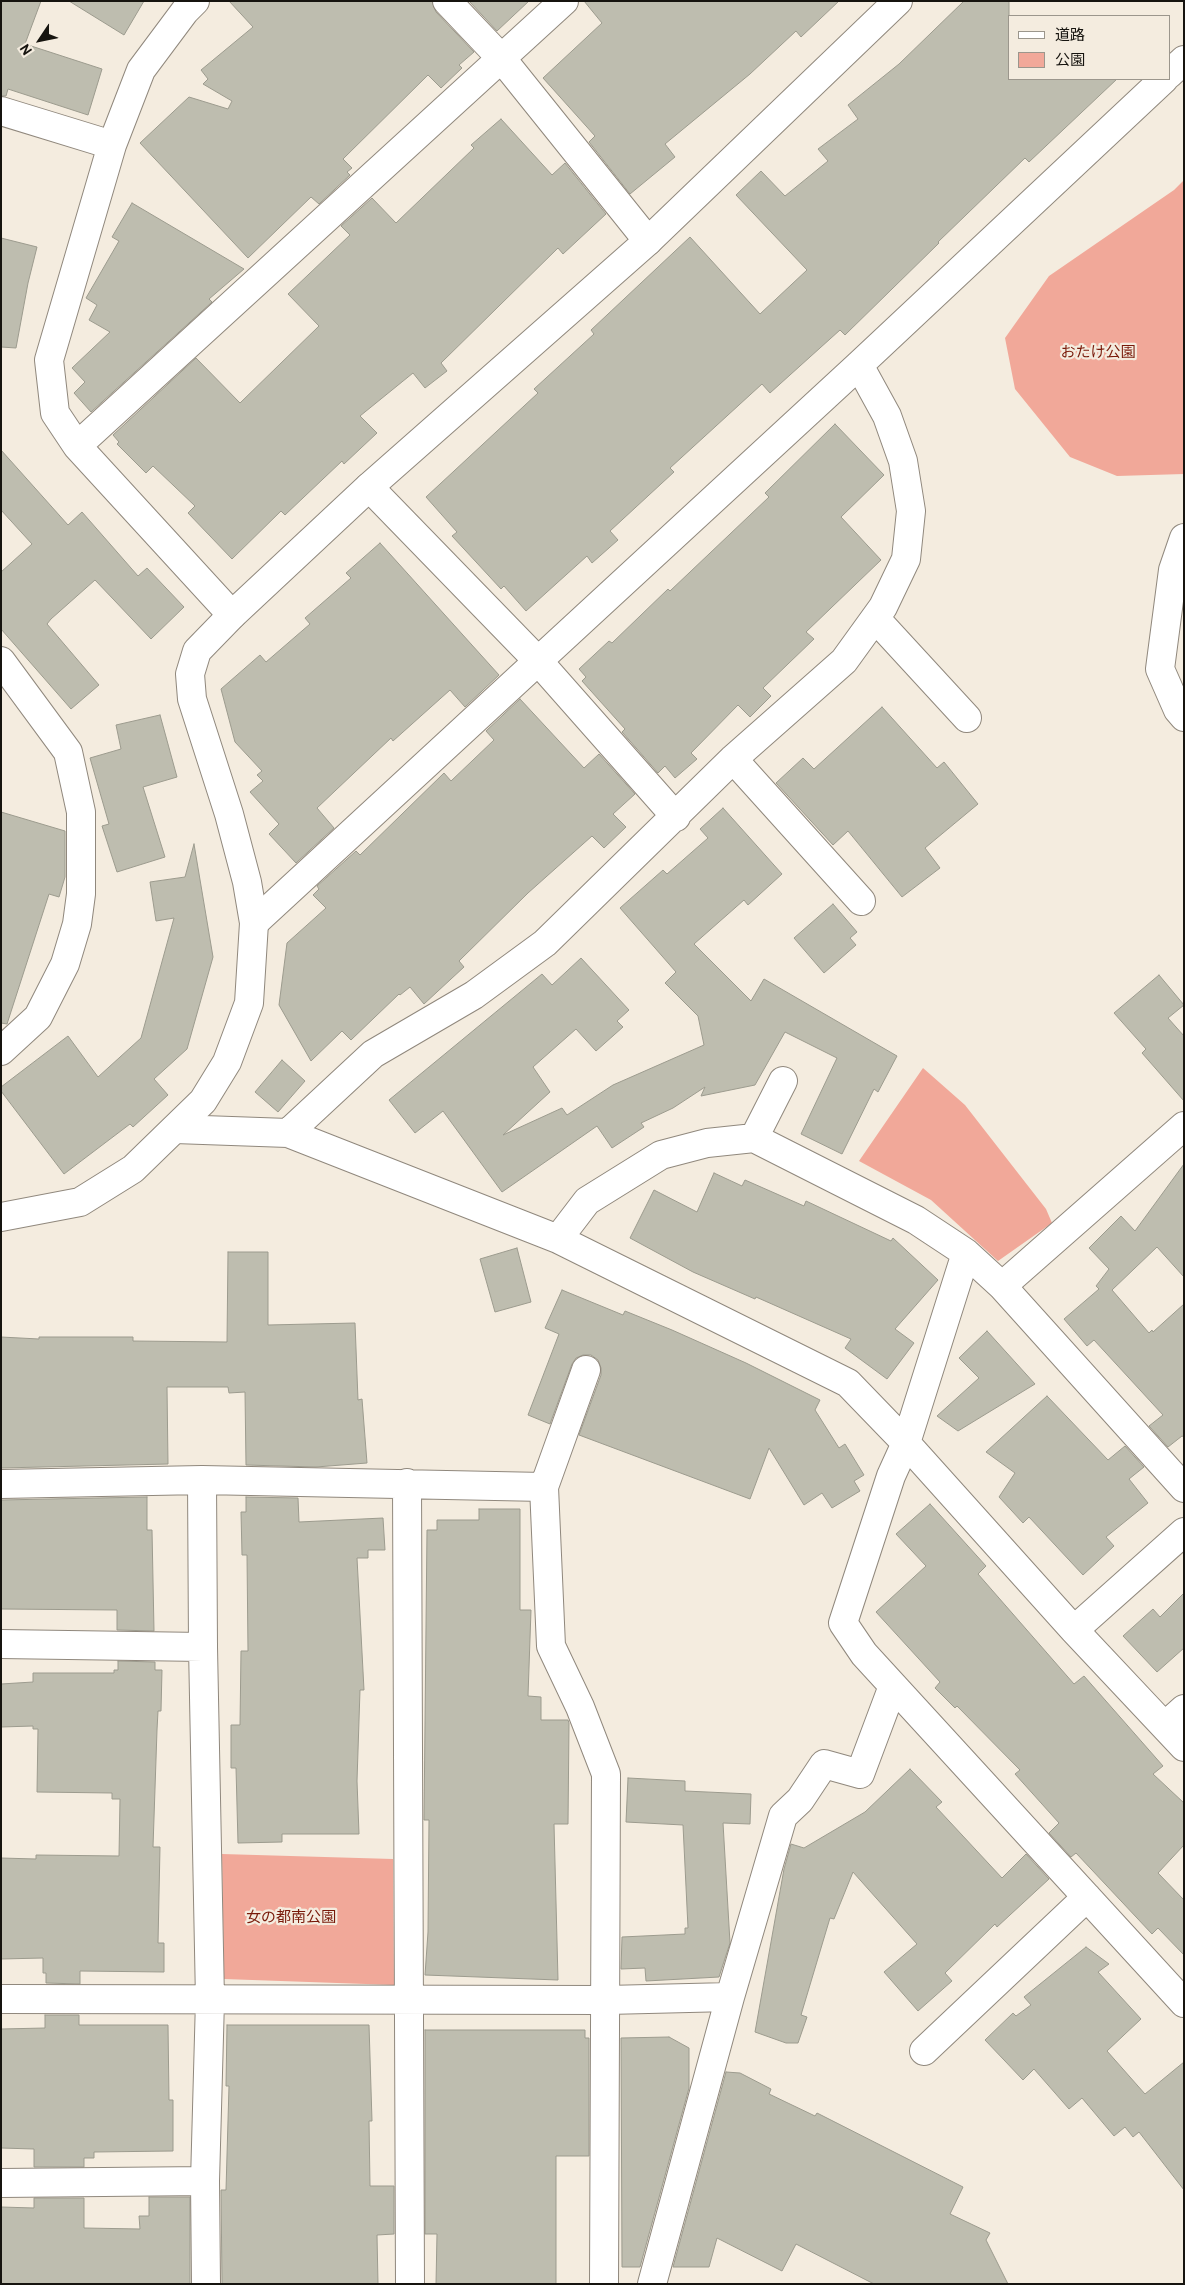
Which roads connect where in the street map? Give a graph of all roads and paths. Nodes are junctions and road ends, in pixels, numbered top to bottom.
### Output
1 (195, 1) edge
2 (447, 1) edge
3 (564, 1) edge
4 (898, 1) edge
5 (502, 59) junction
6 (1184, 60) edge
7 (1170, 73) edge
8 (1163, 80) edge
9 (1, 111) edge
10 (112, 146) junction
11 (648, 241) junction
12 (859, 365) junction
13 (77, 446) junction
14 (369, 487) junction
15 (1184, 538) edge
16 (232, 615) junction
17 (875, 618) junction
18 (1, 661) edge
19 (540, 662) junction
20 (1184, 717) edge
21 (967, 718) dead end
22 (733, 759) junction
23 (676, 817) junction
24 (861, 901) dead end
25 (254, 923) junction
26 (1, 1051) edge
27 (782, 1081) dead end
28 (1184, 1126) edge
29 (175, 1129) junction
30 (288, 1133) junction
31 (754, 1138) junction
32 (1, 1217) edge
33 (558, 1239) junction
34 (966, 1253) junction
35 (1002, 1286) junction
36 (586, 1370) dead end
37 (906, 1442) junction
38 (202, 1480) junction
39 (407, 1483) junction
40 (1, 1484) edge
41 (544, 1486) junction
42 (1184, 1488) edge
43 (1184, 1532) edge
44 (1074, 1630) junction
45 (1, 1644) edge
46 (203, 1647) junction
47 (893, 1686) junction
48 (1174, 1718) edge
49 (1184, 1747) edge
50 (1087, 1897) junction
51 (730, 1997) junction
52 (1, 1999) edge
53 (210, 2000) junction
54 (410, 2000) junction
55 (606, 2000) junction
56 (1184, 2003) edge
57 (924, 2050) dead end
58 (206, 2181) junction
59 (1, 2183) edge
60 (206, 2284) edge
61 (410, 2284) edge
62 (604, 2284) edge
63 (652, 2284) edge

1 - 10 street
2 - 5 street
3 - 5 street
4 - 11 street
5 - 11 street
5 - 13 street
6 - 7 street
8 - 12 street
9 - 10 street
10 - 13 street
11 - 14 street
12 - 17 street
12 - 19 street
13 - 16 street
14 - 16 street
14 - 19 street
15 - 20 street
16 - 25 street
17 - 21 street
17 - 22 street
18 - 26 street
19 - 23 street
19 - 25 street
22 - 23 street
22 - 24 street
23 - 30 street
25 - 29 street
27 - 31 street
28 - 35 street
29 - 30 street
29 - 32 street
30 - 33 street
31 - 33 street
31 - 34 street
33 - 37 street
34 - 35 street
34 - 37 street
35 - 42 street
36 - 41 street
37 - 44 street
37 - 47 street
38 - 39 street
38 - 40 street
38 - 46 street
39 - 41 street
39 - 54 street
41 - 55 street
43 - 44 street
44 - 48 street
45 - 46 street
46 - 53 street
47 - 50 street
47 - 51 street
48 - 49 street
50 - 56 street
50 - 57 street
51 - 55 street
51 - 63 street
52 - 53 street
53 - 54 street
53 - 58 street
54 - 55 street
54 - 61 street
55 - 62 street
58 - 59 street
58 - 60 street

